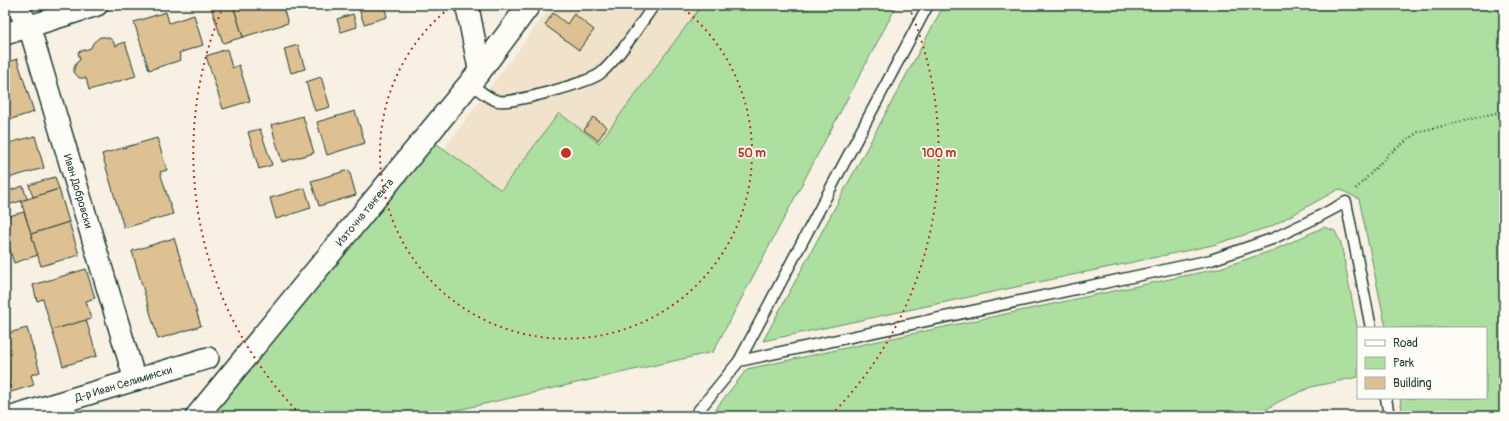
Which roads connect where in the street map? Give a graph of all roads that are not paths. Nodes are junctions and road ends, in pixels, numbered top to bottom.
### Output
1 (16, 5) edge
2 (97, 5) edge
3 (467, 5) edge
4 (528, 5) edge
5 (654, 5) edge
6 (928, 5) edge
7 (29, 26) junction
8 (5, 34) edge
9 (475, 77) junction
10 (1371, 327) edge
11 (208, 358) dead end
12 (738, 361) junction
13 (135, 380) junction
14 (1386, 399) edge
15 (15, 416) edge
16 (197, 416) edge
17 (694, 416) edge
18 (1389, 416) edge

1 - 7 street, Иван Добровски
2 - 7 street
3 - 9 street
4 - 9 street, Източна тангента
5 - 9 lane
6 - 12 lane
7 - 8 street
7 - 13 street, Иван Добровски
9 - 16 street, Източна тангента
10 - 12 lane
11 - 13 street, Д-р Иван Селимински
12 - 17 lane
13 - 15 street, Д-р Иван Селимински
14 - 18 lane

